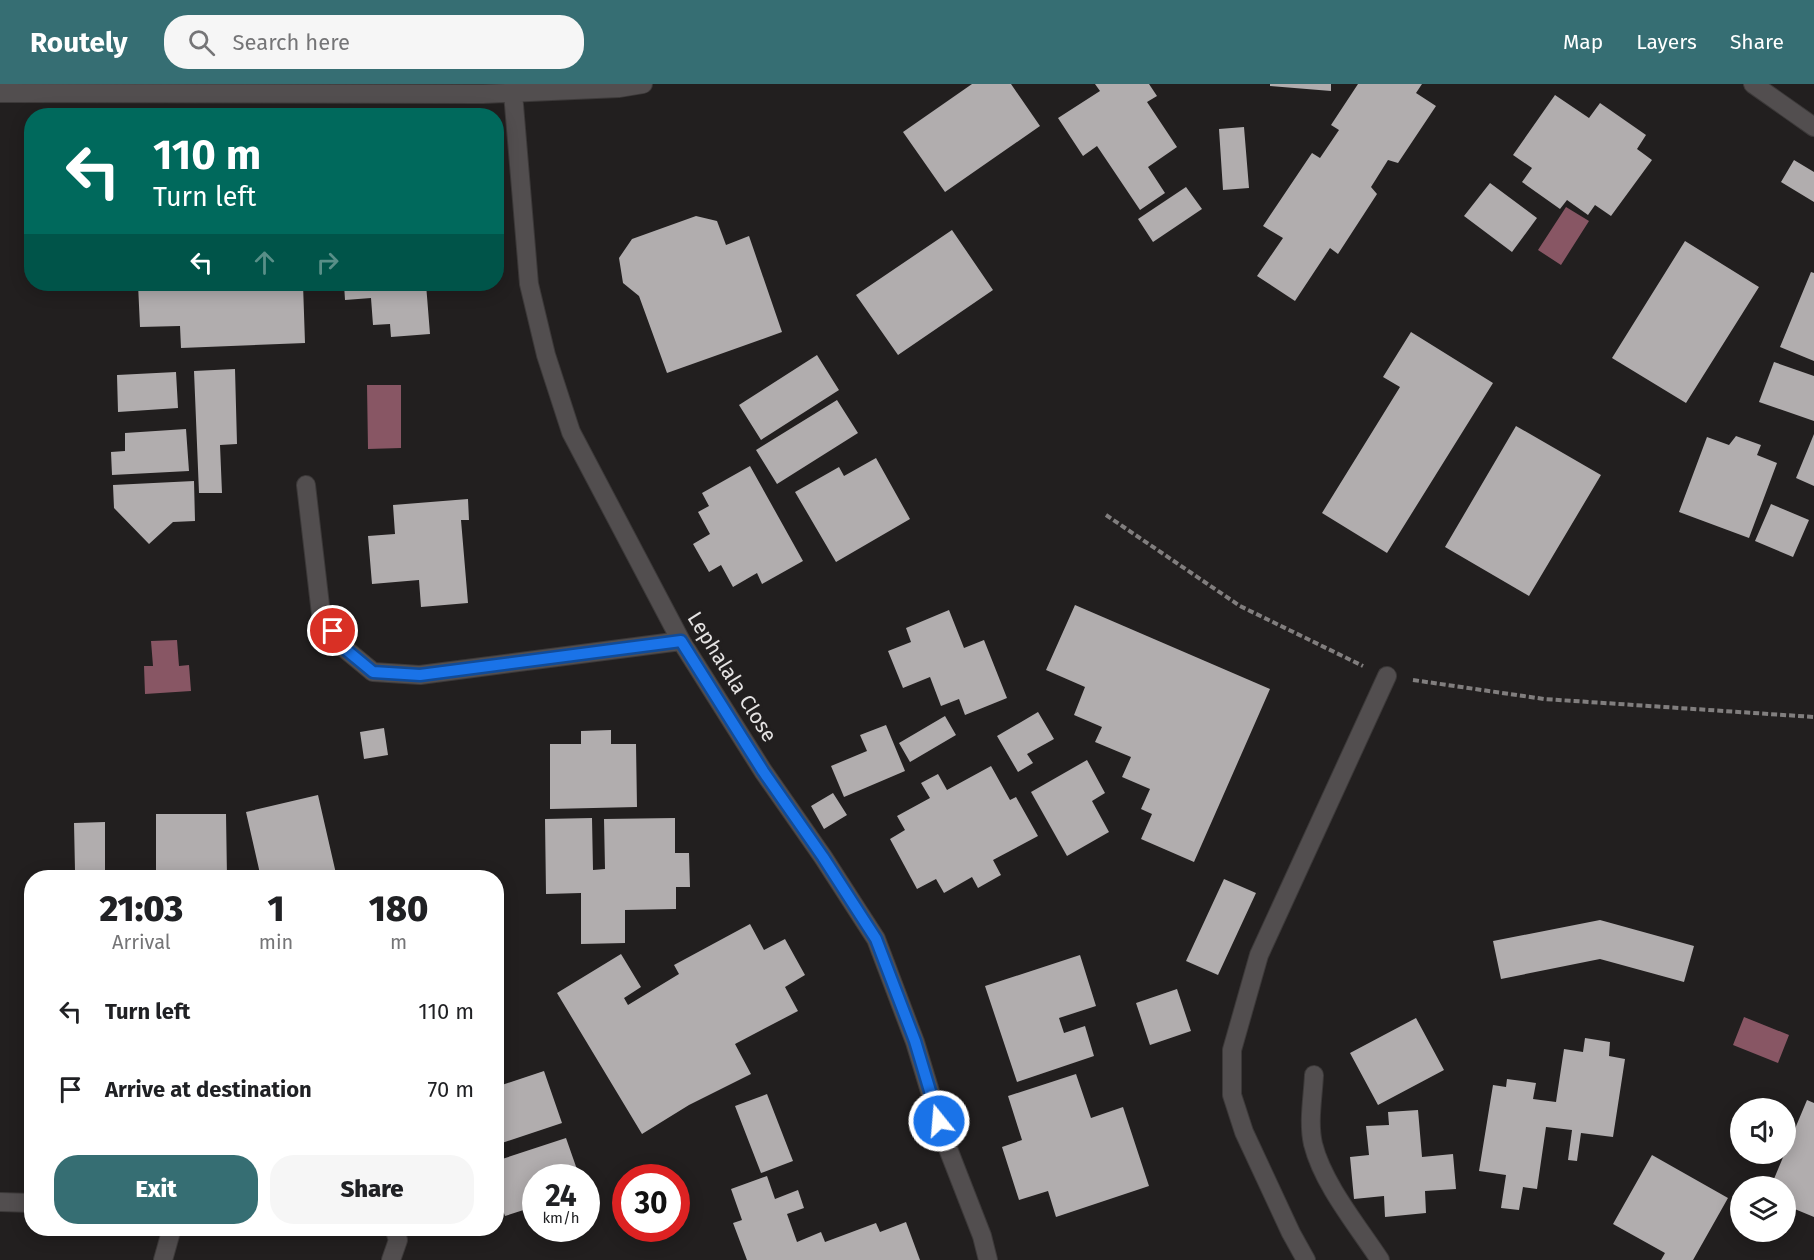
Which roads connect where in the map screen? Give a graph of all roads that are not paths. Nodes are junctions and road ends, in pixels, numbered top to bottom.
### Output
1 (643, 84) edge
2 (1753, 84) edge
3 (0, 93) edge
4 (513, 93) junction
5 (1814, 127) edge
6 (306, 485) dead end
7 (681, 641) junction
8 (1387, 676) road end
9 (1314, 1075) dead end
10 (0, 1202) edge
11 (24, 1203) edge
12 (169, 1236) edge
13 (397, 1236) edge
14 (163, 1260) edge
15 (391, 1260) edge
16 (988, 1260) edge
17 (1306, 1260) edge
18 (1380, 1260) edge

1 - 4 street
2 - 5 street
3 - 4 street
4 - 7 street, Lephalala Close
6 - 7 street
7 - 16 street, Lephalala Close
8 - 17 street
9 - 18 street
10 - 11 street
12 - 14 street
13 - 15 street

